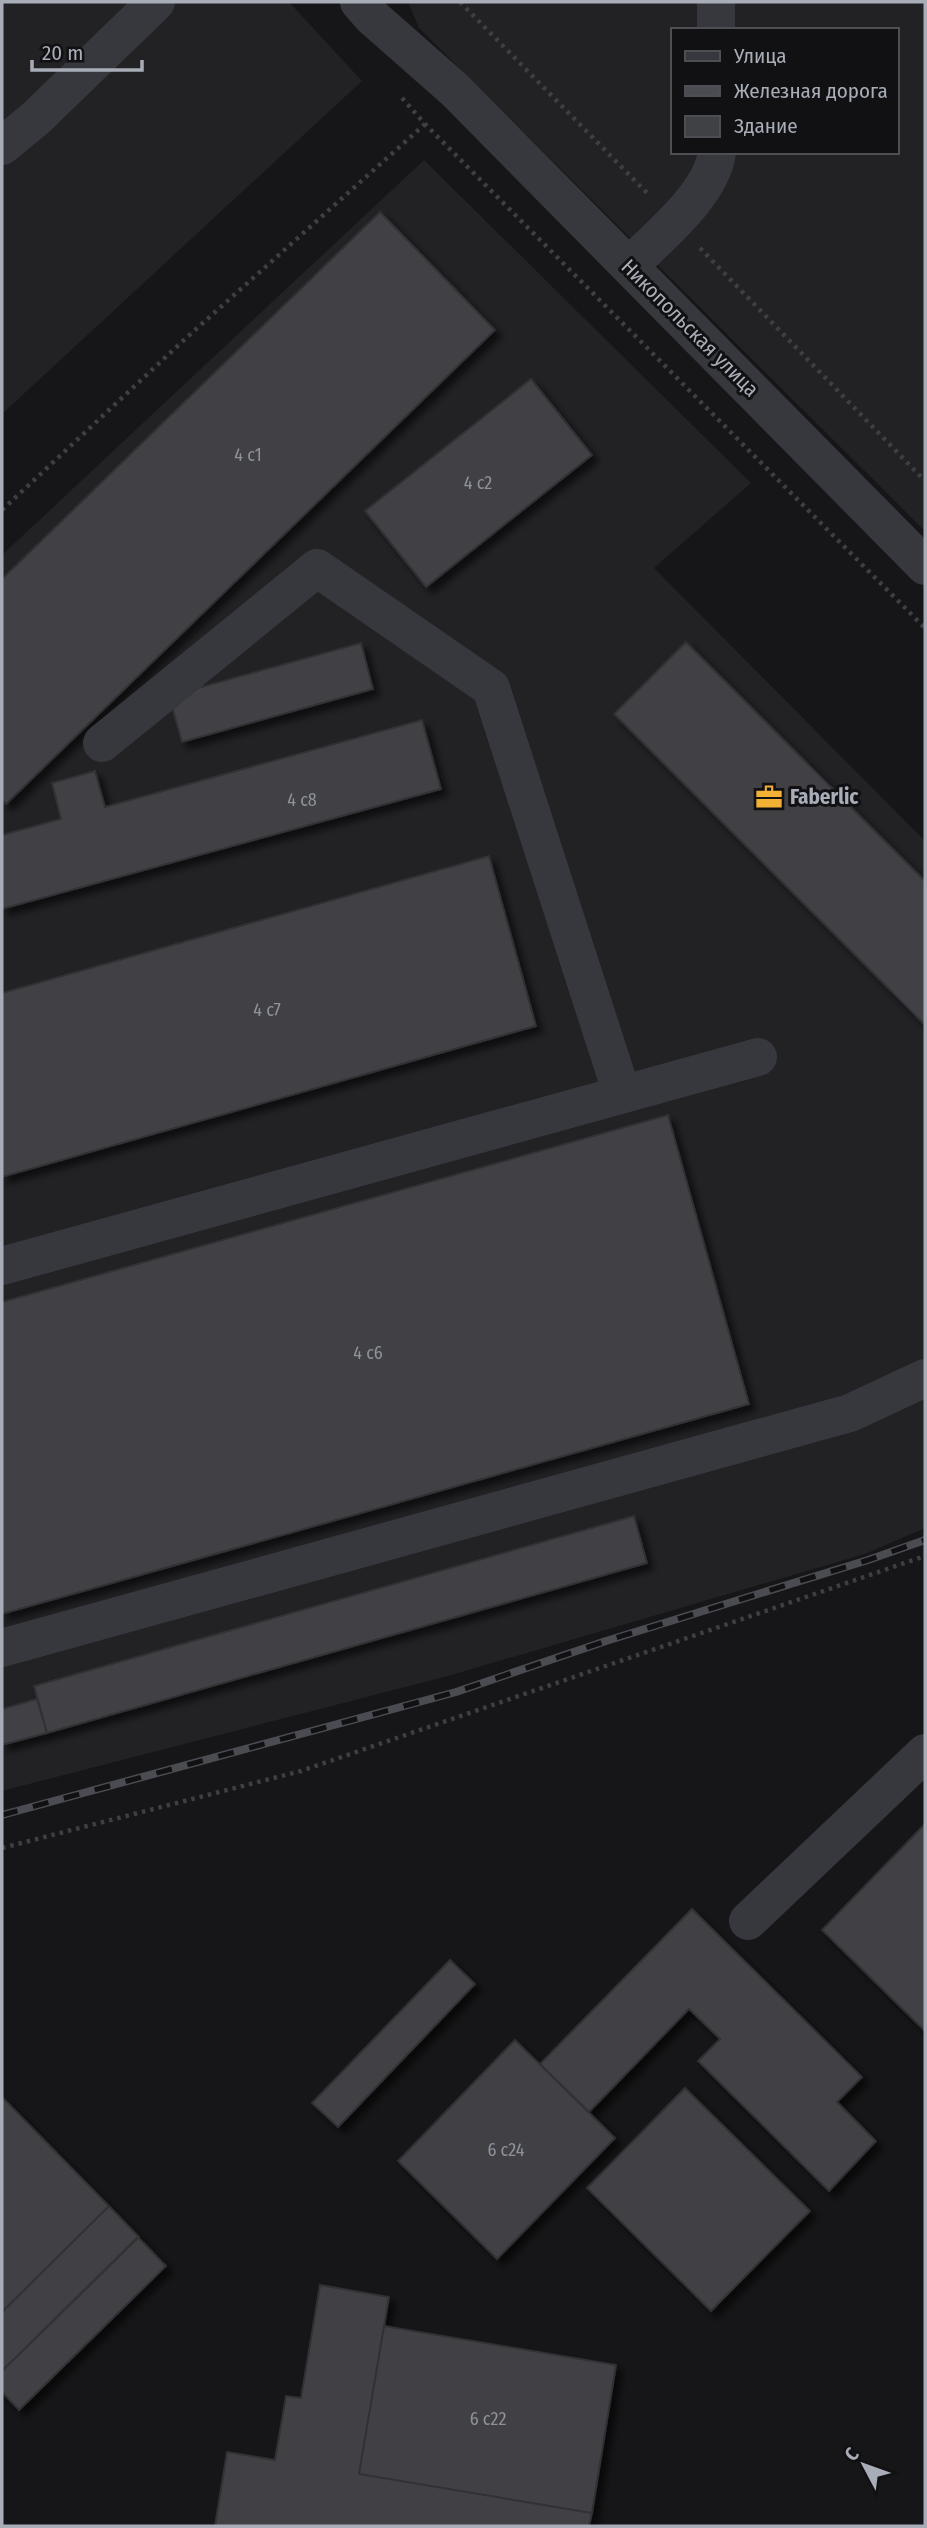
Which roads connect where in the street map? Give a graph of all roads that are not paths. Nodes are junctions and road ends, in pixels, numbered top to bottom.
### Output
1 (156, 2) edge
2 (359, 2) edge
3 (716, 2) edge
4 (716, 28) edge
5 (2, 146) edge
6 (716, 154) edge
7 (629, 266) junction
8 (925, 566) edge
9 (103, 743) dead end
10 (758, 1057) dead end
11 (622, 1094) junction
12 (2, 1266) edge
13 (925, 1378) edge
14 (2, 1648) edge
15 (925, 1753) edge
16 (748, 1921) dead end

1 - 5 street
2 - 7 street, Никопольская улица
3 - 4 street
6 - 7 street
7 - 8 street, Никопольская улица
9 - 11 street
10 - 11 street
11 - 12 street
13 - 14 street
15 - 16 street

